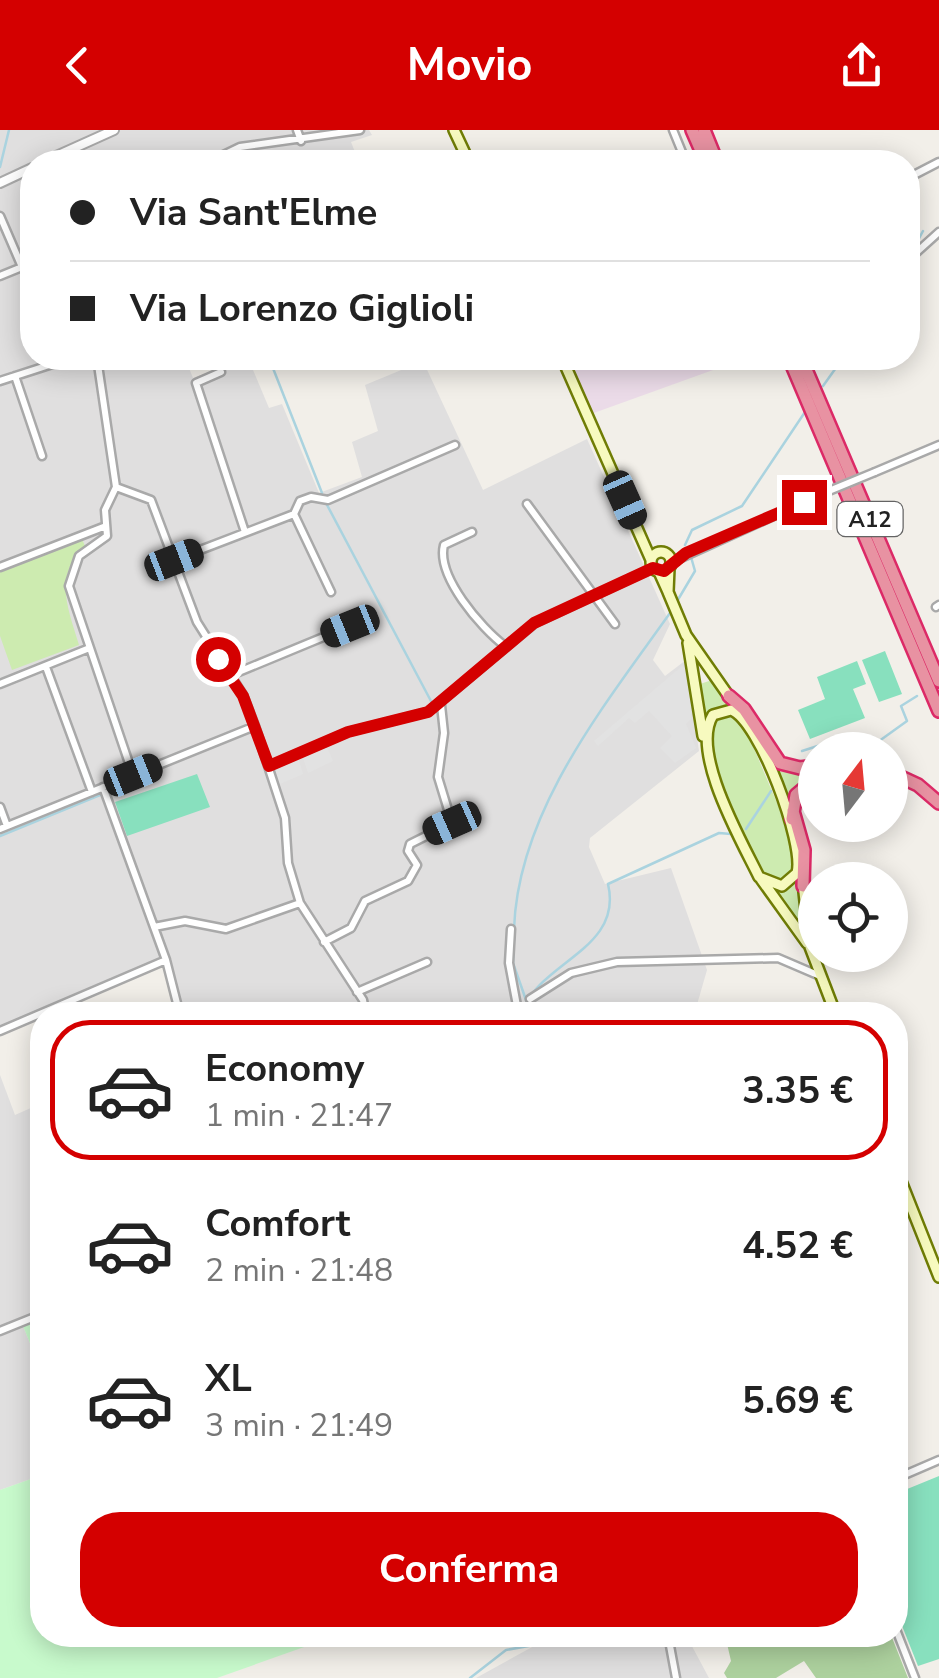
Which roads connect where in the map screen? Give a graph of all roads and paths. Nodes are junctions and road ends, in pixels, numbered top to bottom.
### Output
1 (114, 130) edge
2 (296, 130) edge
3 (360, 130) edge
4 (97, 134) edge
5 (301, 141) junction
6 (67, 150) edge
7 (234, 150) edge
8 (0, 216) edge
9 (939, 232) edge
10 (920, 249) edge
11 (20, 262) edge
12 (34, 370) edge
13 (99, 370) edge
14 (567, 370) edge
15 (794, 370) edge
16 (806, 370) edge
17 (221, 372) dead end
18 (16, 376) junction
19 (0, 381) edge
20 (454, 445) dead end
21 (939, 446) edge
22 (42, 456) dead end
23 (116, 487) junction
24 (527, 504) dead end
25 (294, 514) junction
26 (106, 526) junction
27 (245, 532) junction
28 (472, 532) dead end
29 (174, 560) junction
30 (661, 563) junction
31 (0, 567) edge
32 (331, 592) dead end
33 (597, 595) junction
34 (615, 624) dead end
35 (350, 626) dead end
36 (686, 635) junction
37 (505, 646) junction
38 (87, 649) junction
39 (46, 667) junction
40 (230, 676) junction
41 (939, 680) edge
42 (0, 684) edge
43 (729, 696) junction
44 (441, 705) junction
45 (939, 711) edge
46 (744, 716) junction
47 (255, 726) junction
48 (704, 742) junction
49 (761, 747) junction
50 (269, 766) junction
51 (798, 766) edge
52 (798, 770) edge
53 (133, 775) junction
54 (908, 780) edge
55 (104, 787) junction
56 (92, 792) junction
57 (798, 793) edge
58 (939, 804) edge
59 (0, 808) edge
60 (792, 811) junction
61 (4, 828) edge
62 (792, 828) junction
63 (800, 862) edge
64 (805, 862) edge
65 (798, 868) edge
66 (759, 877) junction
67 (300, 904) junction
68 (154, 927) junction
69 (511, 930) dead end
70 (798, 930) edge
71 (324, 942) junction
72 (166, 960) junction
73 (427, 962) dead end
74 (820, 972) edge
75 (821, 976) junction
76 (357, 992) junction
77 (530, 1000) dead end
78 (68, 1002) edge
79 (177, 1002) edge
80 (361, 1002) edge
81 (516, 1002) edge
82 (831, 1002) edge
83 (30, 1018) edge
84 (0, 1031) edge
85 (908, 1199) edge
86 (939, 1277) edge
87 (30, 1319) edge
88 (0, 1330) edge
89 (939, 1460) edge
90 (908, 1473) edge
91 (670, 1647) edge
92 (903, 1647) edge
93 (676, 1678) edge
94 (915, 1678) edge

1 - 4 street
2 - 5 street
3 - 5 street
4 - 6 street
5 - 7 street
8 - 11 street
9 - 10 street
12 - 18 street
13 - 23 street
14 - 30 main road
15 - 45 highway, A12
16 - 41 highway, A12
17 - 27 street
18 - 19 street
18 - 22 street
20 - 25 street
21 - 30 street, bridge
23 - 26 street
23 - 29 street
24 - 33 street
25 - 27 street
25 - 32 street
26 - 31 street
26 - 38 street
27 - 29 street
28 - 37 street
29 - 40 street
30 - 33 street
30 - 36 main road
33 - 34 street
33 - 37 street
35 - 40 street
36 - 43 main road
36 - 48 main road
37 - 44 street
38 - 39 street
38 - 53 street
39 - 42 street
39 - 56 street
40 - 47 street
43 - 46 main road
43 - 51 highway
44 - 50 street
44 - 71 street
46 - 48 main road
46 - 49 main road
47 - 50 street
47 - 53 street
48 - 66 main road
49 - 52 highway
49 - 62 main road
50 - 67 street
53 - 55 street
54 - 58 highway
55 - 56 street
55 - 68 street
56 - 61 street
57 - 60 highway
59 - 61 street
60 - 62 highway
60 - 64 highway
62 - 63 main road
65 - 66 main road
66 - 70 main road
67 - 68 street
67 - 71 street
68 - 72 street
69 - 81 street
71 - 76 street
72 - 78 street
72 - 79 street
73 - 76 street
74 - 75 main road
75 - 77 street
75 - 82 main road
76 - 80 street
83 - 84 street
85 - 86 main road
87 - 88 street
89 - 90 street
91 - 93 street
92 - 94 street

